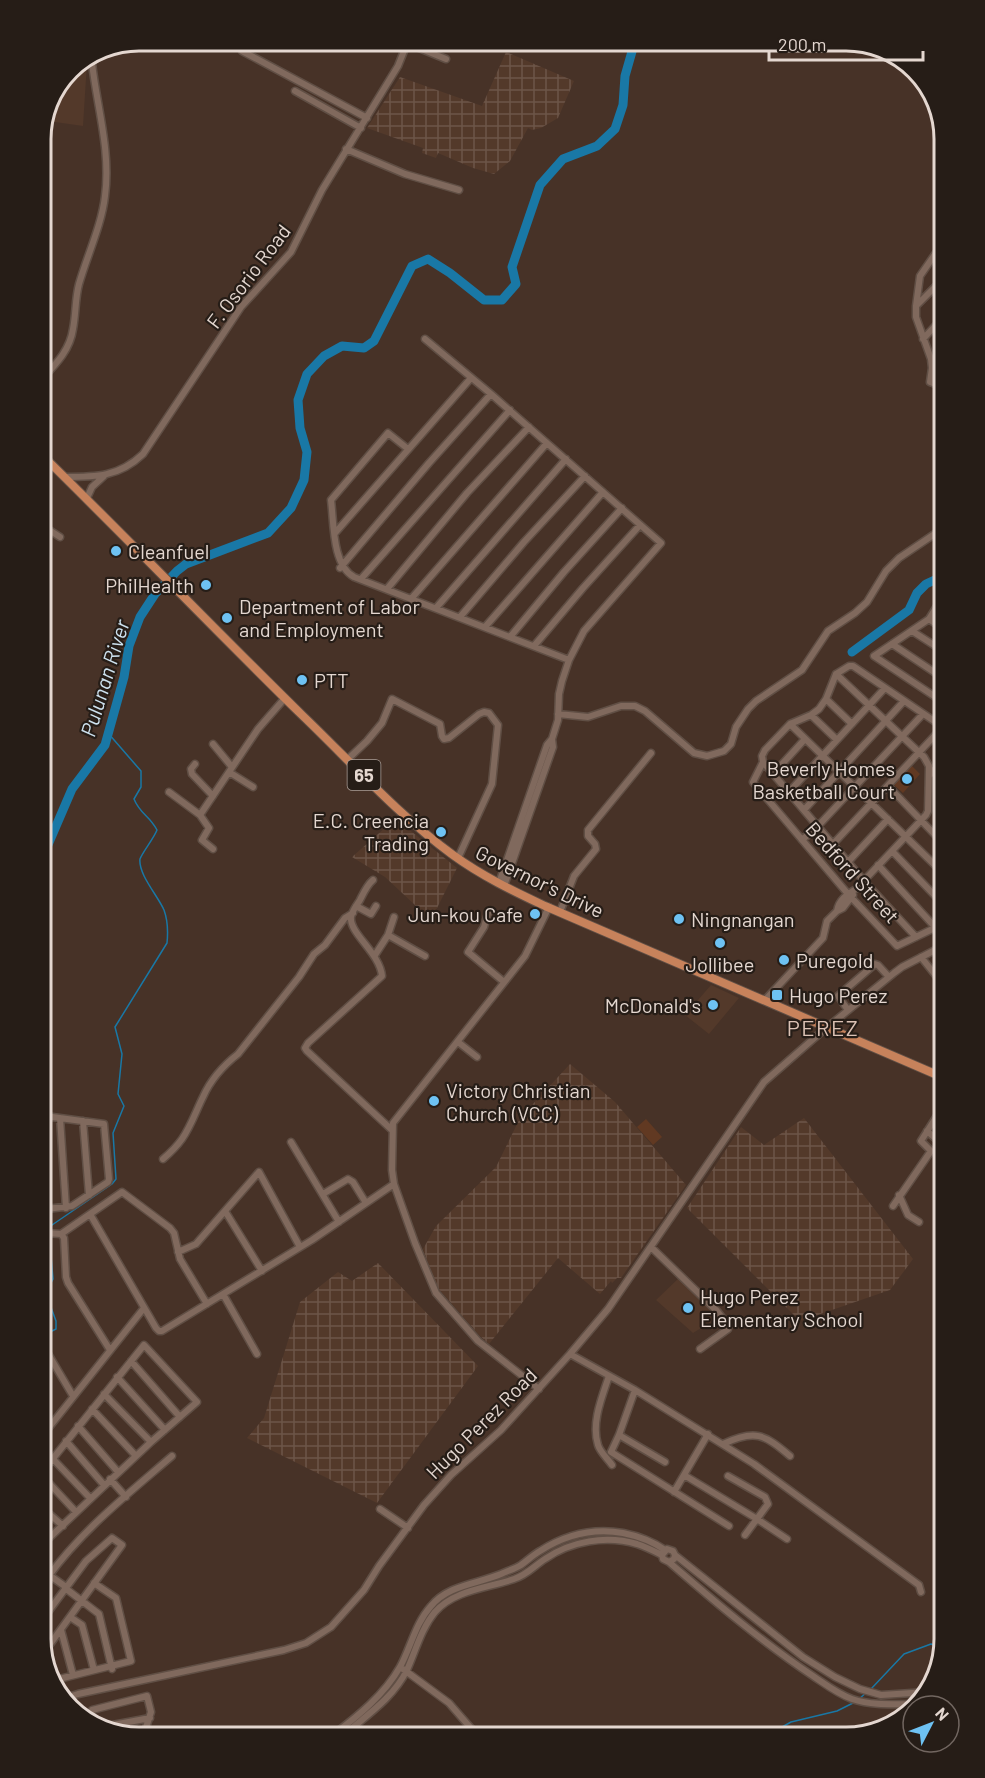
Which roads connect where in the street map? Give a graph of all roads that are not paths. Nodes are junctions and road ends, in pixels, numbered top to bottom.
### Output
1 (242, 51) dead end
2 (404, 51) edge
3 (428, 51) edge
4 (446, 59) dead end
5 (92, 65) edge
6 (295, 91) dead end
7 (367, 118) junction
8 (361, 128) junction
9 (346, 149) junction
10 (459, 190) dead end
11 (934, 256) edge
12 (934, 288) edge
13 (916, 306) junction
14 (934, 327) edge
15 (424, 339) dead end
16 (923, 339) junction
17 (934, 365) edge
18 (932, 367) junction
19 (51, 369) edge
20 (471, 378) junction
21 (934, 384) edge
22 (491, 394) junction
23 (510, 410) junction
24 (529, 427) junction
25 (547, 443) junction
26 (408, 449) junction
27 (566, 459) junction
28 (51, 464) edge
29 (104, 476) junction
30 (585, 476) junction
31 (64, 477) junction
32 (603, 492) junction
33 (87, 498) junction
34 (622, 508) junction
35 (640, 525) junction
36 (51, 531) edge
37 (335, 533) junction
38 (934, 534) edge
39 (60, 537) dead end
40 (340, 567) junction
41 (361, 579) junction
42 (387, 589) junction
43 (411, 598) junction
44 (436, 608) junction
45 (934, 611) edge
46 (460, 618) junction
47 (929, 619) junction
48 (934, 622) edge
49 (485, 627) junction
50 (912, 631) junction
51 (510, 637) junction
52 (892, 644) junction
53 (934, 645) edge
54 (534, 646) junction
55 (569, 660) junction
56 (934, 672) edge
57 (836, 674) junction
58 (885, 688) junction
59 (934, 696) edge
60 (285, 698) junction
61 (826, 699) junction
62 (904, 701) junction
63 (870, 705) junction
64 (558, 714) junction
65 (923, 714) junction
66 (811, 715) junction
67 (886, 720) junction
68 (934, 721) edge
69 (790, 724) junction
70 (852, 724) junction
71 (903, 736) junction
72 (934, 736) edge
73 (806, 739) junction
74 (837, 740) junction
75 (213, 744) dead end
76 (919, 752) junction
77 (651, 753) dead end
78 (823, 756) junction
79 (348, 759) junction
80 (763, 762) junction
81 (195, 764) dead end
82 (231, 769) junction
83 (934, 770) edge
84 (839, 771) junction
85 (773, 774) junction
86 (928, 776) junction
87 (888, 786) junction
88 (253, 787) dead end
89 (855, 787) junction
90 (169, 792) dead end
91 (789, 792) junction
92 (213, 796) junction
93 (872, 803) junction
94 (804, 810) junction
95 (200, 815) junction
96 (888, 819) junction
97 (921, 821) junction
98 (818, 826) junction
99 (934, 835) edge
100 (905, 837) junction
101 (802, 840) junction
102 (833, 844) junction
103 (213, 849) dead end
104 (892, 851) junction
105 (458, 858) junction
106 (848, 862) junction
107 (934, 864) edge
108 (878, 866) junction
109 (374, 880) dead end
110 (864, 881) junction
111 (501, 885) junction
112 (934, 893) edge
113 (850, 896) junction
114 (376, 906) dead end
115 (549, 907) junction
116 (355, 909) junction
117 (488, 913) dead end
118 (563, 914) junction
119 (394, 917) dead end
120 (934, 922) edge
121 (934, 928) edge
122 (388, 936) junction
123 (916, 937) junction
124 (934, 950) edge
125 (375, 955) junction
126 (425, 956) dead end
127 (921, 957) junction
128 (934, 973) edge
129 (889, 977) junction
130 (504, 982) junction
131 (765, 1000) junction
132 (848, 1010) junction
133 (827, 1027) junction
134 (458, 1042) junction
135 (477, 1057) dead end
136 (932, 1073) edge
137 (51, 1117) edge
138 (60, 1118) junction
139 (934, 1120) edge
140 (83, 1121) junction
141 (392, 1130) junction
142 (927, 1131) junction
143 (934, 1137) edge
144 (291, 1142) dead end
145 (163, 1159) dead end
146 (394, 1184) junction
147 (323, 1194) junction
148 (89, 1195) junction
149 (899, 1195) junction
150 (366, 1203) junction
151 (893, 1206) dead end
152 (66, 1208) junction
153 (51, 1209) edge
154 (225, 1210) junction
155 (90, 1214) junction
156 (339, 1222) junction
157 (919, 1222) dead end
158 (51, 1233) edge
159 (58, 1234) junction
160 (300, 1247) junction
161 (651, 1247) junction
162 (178, 1252) junction
163 (262, 1271) junction
164 (223, 1294) junction
165 (207, 1304) junction
166 (144, 1308) junction
167 (700, 1349) dead end
168 (110, 1350) junction
169 (257, 1354) dead end
170 (570, 1354) junction
171 (51, 1359) edge
172 (131, 1361) junction
173 (609, 1376) junction
174 (117, 1377) junction
175 (539, 1389) junction
176 (635, 1390) junction
177 (104, 1394) junction
178 (73, 1396) junction
179 (92, 1409) junction
180 (180, 1417) junction
181 (51, 1425) edge
182 (78, 1426) junction
183 (165, 1430) junction
184 (708, 1434) junction
185 (619, 1435) junction
186 (66, 1441) junction
187 (151, 1442) junction
188 (723, 1444) junction
189 (136, 1456) junction
190 (172, 1456) dead end
191 (790, 1456) dead end
192 (53, 1459) junction
193 (51, 1461) edge
194 (665, 1462) dead end
195 (612, 1465) dead end
196 (118, 1472) junction
197 (684, 1475) junction
198 (729, 1476) dead end
199 (110, 1479) junction
200 (51, 1485) edge
201 (104, 1485) junction
202 (674, 1492) junction
203 (126, 1497) junction
204 (90, 1498) junction
205 (380, 1509) dead end
206 (76, 1512) junction
207 (51, 1516) edge
208 (758, 1519) junction
209 (63, 1526) junction
210 (729, 1526) dead end
211 (408, 1528) junction
212 (745, 1535) dead end
213 (51, 1537) edge
214 (787, 1539) dead end
215 (663, 1553) junction
216 (675, 1555) junction
217 (669, 1562) junction
218 (51, 1572) edge
219 (51, 1578) edge
220 (94, 1583) junction
221 (66, 1587) junction
222 (921, 1592) dead end
223 (82, 1601) junction
224 (440, 1602) junction
225 (51, 1608) edge
226 (70, 1617) junction
227 (61, 1630) junction
228 (51, 1643) edge
229 (112, 1668) junction
230 (94, 1670) junction
231 (403, 1670) junction
232 (73, 1675) junction
233 (61, 1678) edge
234 (915, 1693) edge
235 (72, 1696) edge
236 (901, 1704) edge
237 (92, 1713) edge
238 (150, 1718) junction
239 (118, 1724) edge
240 (146, 1727) edge
241 (343, 1727) edge
242 (354, 1727) edge
243 (470, 1727) edge

1 - 7 street
2 - 7 street, F. Osorio Road
3 - 4 street
5 - 19 street
6 - 8 street
7 - 8 street, F. Osorio Road
8 - 9 street, F. Osorio Road
9 - 10 street
9 - 29 street, F. Osorio Road
11 - 13 street
12 - 13 street
13 - 16 street
14 - 16 street
15 - 20 street
16 - 18 street
17 - 18 street
18 - 21 street
20 - 22 street
20 - 26 street
22 - 23 street
22 - 40 street
23 - 24 street
23 - 41 street
24 - 25 street
24 - 42 street
25 - 27 street
25 - 43 street
26 - 37 street
26 - 37 street
27 - 30 street
27 - 44 street
28 - 31 main road, Governor's Drive / 65
29 - 31 street, F. Osorio Road
29 - 33 street, F. Osorio Road
30 - 32 street
30 - 46 street
31 - 33 main road, Governor's Drive / 65
32 - 34 street
32 - 49 street
33 - 60 main road, Governor's Drive / 65
34 - 35 street
34 - 51 street
35 - 54 street
35 - 55 street
36 - 39 street
37 - 40 street
38 - 64 street
40 - 41 street
41 - 42 street
42 - 43 street
43 - 44 street
44 - 46 street
45 - 47 street
46 - 49 street
47 - 48 street
47 - 50 street
49 - 51 street
50 - 52 street
50 - 53 street
51 - 54 street
52 - 56 street
52 - 59 street
54 - 55 street
55 - 64 street
57 - 58 street
57 - 61 street
57 - 63 street
58 - 62 street
58 - 63 street
60 - 79 main road, Governor's Drive / 65
60 - 82 street
61 - 66 street
61 - 70 street
62 - 65 street
62 - 67 street
63 - 67 street
63 - 70 street
64 - 111 street
65 - 68 street
65 - 71 street
66 - 69 street
66 - 74 street
67 - 71 street
67 - 84 street
69 - 73 street
69 - 80 street
70 - 74 street
71 - 76 street
71 - 89 street
72 - 76 street
73 - 78 street
73 - 85 street
74 - 78 street
75 - 82 street
76 - 86 street
76 - 87 street
77 - 118 street
78 - 84 street
78 - 91 street
79 - 105 main road, Governor's Drive / 65
79 - 105 street
80 - 85 street
80 - 101 street, Bedford Street
81 - 92 street
82 - 88 street
82 - 92 street
83 - 86 street
84 - 89 street
84 - 94 street
85 - 91 street
86 - 97 street
87 - 93 street
87 - 97 street
89 - 93 street
89 - 98 street
90 - 95 street
91 - 94 street
92 - 95 street
93 - 96 street
93 - 102 street
94 - 98 street
95 - 103 street
96 - 100 street
96 - 106 street
97 - 99 street
97 - 100 street
98 - 101 street
98 - 102 street
100 - 104 street
100 - 107 street
101 - 113 street, Bedford Street
102 - 106 street
104 - 108 street
104 - 112 street
105 - 111 main road, Governor's Drive / 65
106 - 110 street
108 - 110 street
108 - 120 street
109 - 116 street
110 - 113 street
110 - 123 street
111 - 115 main road, Governor's Drive / 65
113 - 123 street, Bedford Street
113 - 131 street
114 - 116 street
115 - 118 main road, Governor's Drive / 65
115 - 130 street
116 - 125 street
116 - 145 street
117 - 130 street
118 - 131 main road, Governor's Drive / 65
119 - 122 street
121 - 123 street, Bedford Street
122 - 125 street
122 - 126 street
124 - 127 street, Hugo Perez Road
125 - 141 street
127 - 128 street
127 - 129 street, Hugo Perez Road
129 - 132 street, Hugo Perez Road
129 - 132 street
130 - 134 street
131 - 133 main road, Governor's Drive / 65
132 - 133 street, Hugo Perez Road
133 - 136 main road, Governor's Drive / 65
133 - 161 street, Hugo Perez Road
134 - 135 street
134 - 141 street
137 - 138 street
138 - 140 street
138 - 152 street
139 - 142 street
140 - 148 street
140 - 148 street
141 - 146 street
142 - 143 street
142 - 149 street
144 - 147 street
146 - 150 street
146 - 175 street
147 - 150 street
147 - 156 street
148 - 152 street
149 - 151 street
149 - 157 street
150 - 156 street
152 - 153 street
154 - 160 street
154 - 162 street
154 - 163 street
155 - 159 street
155 - 162 street
155 - 166 street
156 - 160 street
158 - 159 street
159 - 168 street
160 - 163 street
161 - 167 street
161 - 170 street, Hugo Perez Road
162 - 165 street
163 - 164 street
164 - 165 street
164 - 169 street
165 - 166 street
166 - 168 street
168 - 178 street
170 - 173 street
170 - 175 street, Hugo Perez Road
171 - 178 street
172 - 174 street
172 - 180 street
172 - 180 street
173 - 176 street
173 - 195 street
174 - 177 street
174 - 183 street
175 - 211 street, Hugo Perez Road
176 - 184 street
176 - 185 street
177 - 179 street
177 - 187 street
178 - 181 street
179 - 182 street
179 - 189 street
180 - 183 street
182 - 186 street
182 - 196 street
183 - 187 street
184 - 188 street
184 - 197 street
185 - 194 street
185 - 202 street
186 - 192 street
186 - 201 street
187 - 189 street
188 - 191 street
188 - 222 street
189 - 196 street
190 - 203 street
192 - 193 street
192 - 204 street
196 - 199 street
197 - 202 street
197 - 208 street
198 - 208 street
199 - 201 street
199 - 203 street
200 - 206 street
201 - 204 street
202 - 210 street
203 - 218 street
204 - 206 street
205 - 211 street
206 - 209 street
207 - 209 street
208 - 212 street
208 - 214 street
209 - 213 street
211 - 235 street, Hugo Perez Road
215 - 216 street
215 - 217 street
215 - 224 street
215 - 224 street
216 - 217 street
216 - 234 street
217 - 236 street
219 - 221 street
220 - 221 street
220 - 223 street
220 - 229 street
221 - 223 street
221 - 225 street
223 - 226 street
223 - 229 street
224 - 231 street
226 - 227 street
226 - 230 street
227 - 228 street
227 - 232 street
229 - 230 street
230 - 232 street
231 - 241 street
231 - 242 street
231 - 243 street
232 - 233 street
237 - 238 street
238 - 239 street
238 - 240 street

